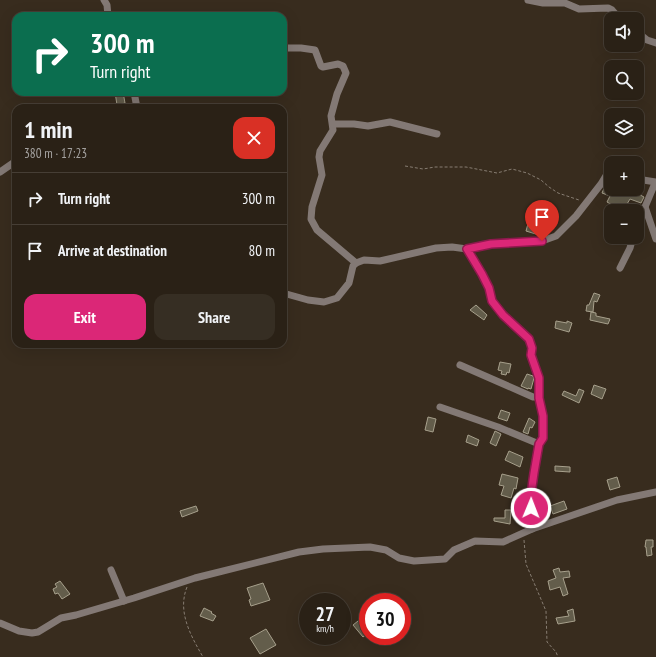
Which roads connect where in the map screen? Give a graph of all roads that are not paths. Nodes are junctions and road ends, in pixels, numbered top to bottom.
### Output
1 (104, 0) edge
2 (528, 0) edge
3 (108, 12) edge
4 (614, 12) edge
5 (644, 38) edge
6 (656, 43) edge
7 (287, 48) edge
8 (333, 124) junction
9 (437, 134) dead end
10 (12, 164) edge
11 (0, 172) edge
12 (604, 177) edge
13 (644, 181) edge
14 (655, 183) edge
15 (645, 207) joint
16 (656, 239) edge
17 (631, 244) edge
18 (467, 249) junction
19 (356, 263) junction
20 (620, 268) dead end
21 (287, 294) edge
22 (460, 365) dead end
23 (539, 398) junction
24 (440, 407) dead end
25 (539, 444) junction
26 (656, 492) edge
27 (532, 529) junction
28 (111, 570) dead end
29 (124, 601) junction
30 (0, 623) edge

1 - 3 street
2 - 4 street
5 - 6 street
7 - 8 street
8 - 9 street
8 - 19 street
10 - 11 street
12 - 18 street
13 - 14 street
14 - 15 street
15 - 16 street
17 - 20 street
18 - 19 street
18 - 23 street
19 - 21 street
22 - 23 street
23 - 25 street
24 - 25 street
25 - 27 street
26 - 27 street
27 - 29 street
28 - 29 street
29 - 30 street

